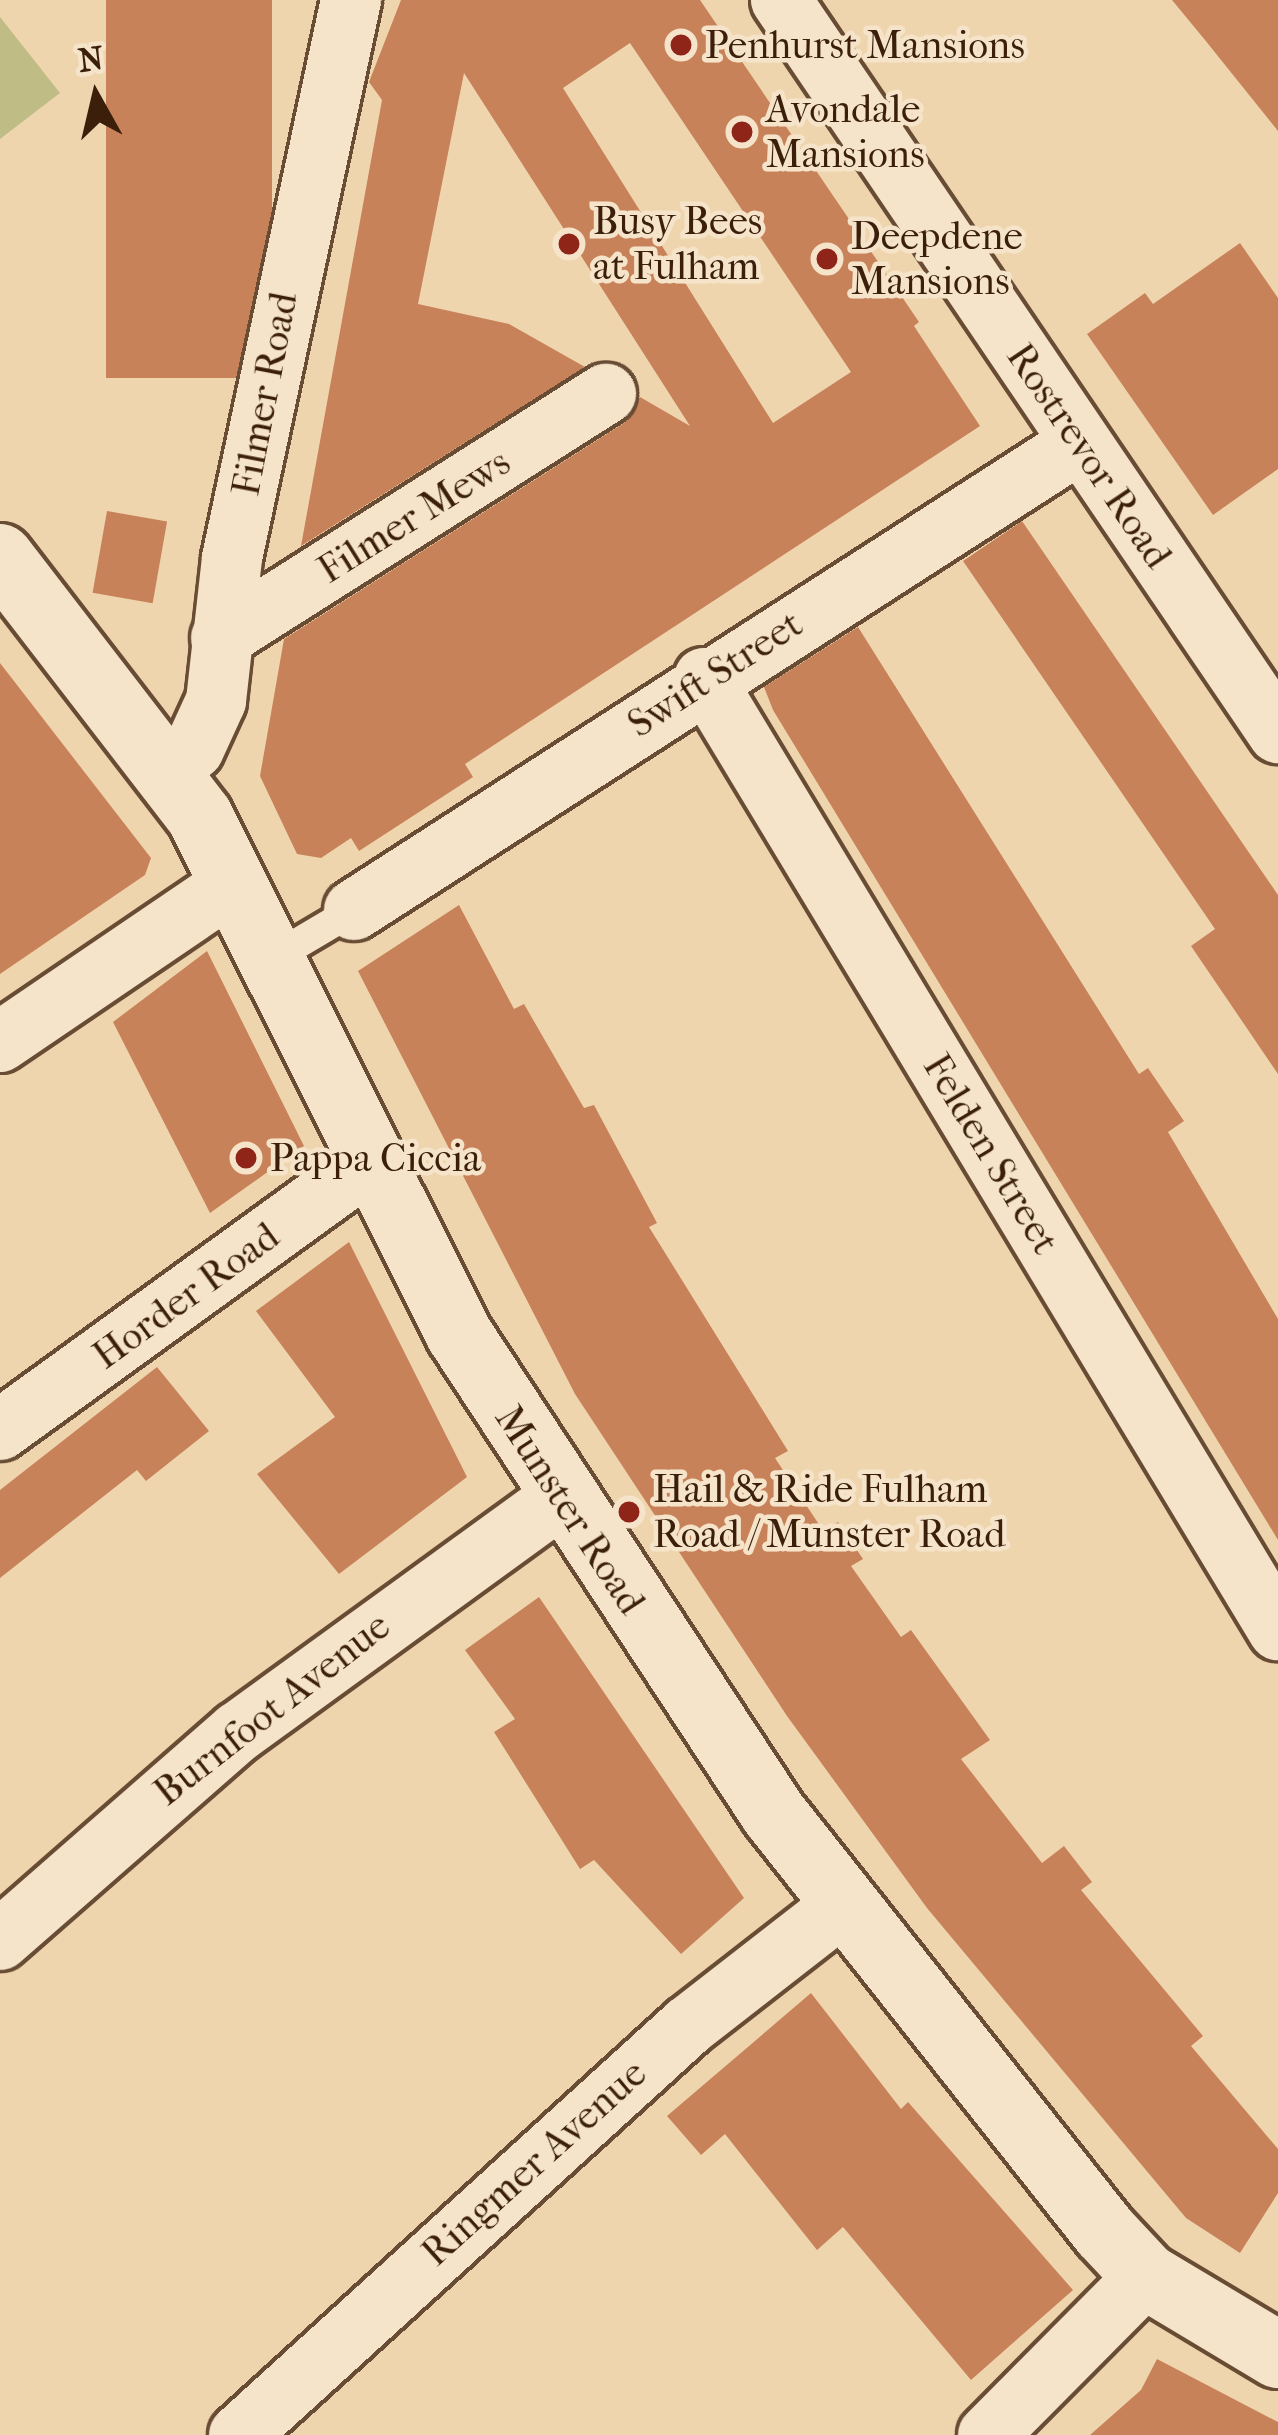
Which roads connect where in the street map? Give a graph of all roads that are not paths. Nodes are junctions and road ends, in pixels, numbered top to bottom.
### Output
1 (351, 0) edge
2 (781, 0) edge
3 (606, 394) dead end
4 (1080, 443) junction
5 (0, 557) edge
6 (221, 638) junction
7 (704, 679) junction
8 (1278, 733) edge
9 (165, 774) junction
10 (234, 883) junction
11 (354, 910) joint
12 (273, 958) junction
13 (0, 1042) edge
14 (371, 1161) junction
15 (0, 1430) edge
16 (560, 1498) junction
17 (1278, 1630) edge
18 (841, 1907) junction
19 (0, 1940) edge
20 (1146, 2276) junction
21 (1274, 2342) edge
22 (239, 2435) edge
23 (988, 2435) edge

1 - 6 street, Filmer Road
2 - 4 street, Rostrevor Road
3 - 6 street, Filmer Mews
4 - 7 street, Swift Street
4 - 8 street, Rostrevor Road
5 - 9 street, Munster Road
6 - 9 street, Filmer Road
7 - 11 street, Swift Street
7 - 17 street, Felden Street
9 - 10 street, Munster Road
10 - 12 street, Munster Road
10 - 13 street
11 - 12 lane
12 - 14 street, Munster Road
14 - 15 street, Horder Road
14 - 16 street, Munster Road
16 - 18 street, Munster Road
16 - 19 street, Burnfoot Avenue
18 - 20 street, Munster Road
18 - 22 street, Ringmer Avenue
20 - 21 street, Munster Road
20 - 23 street

